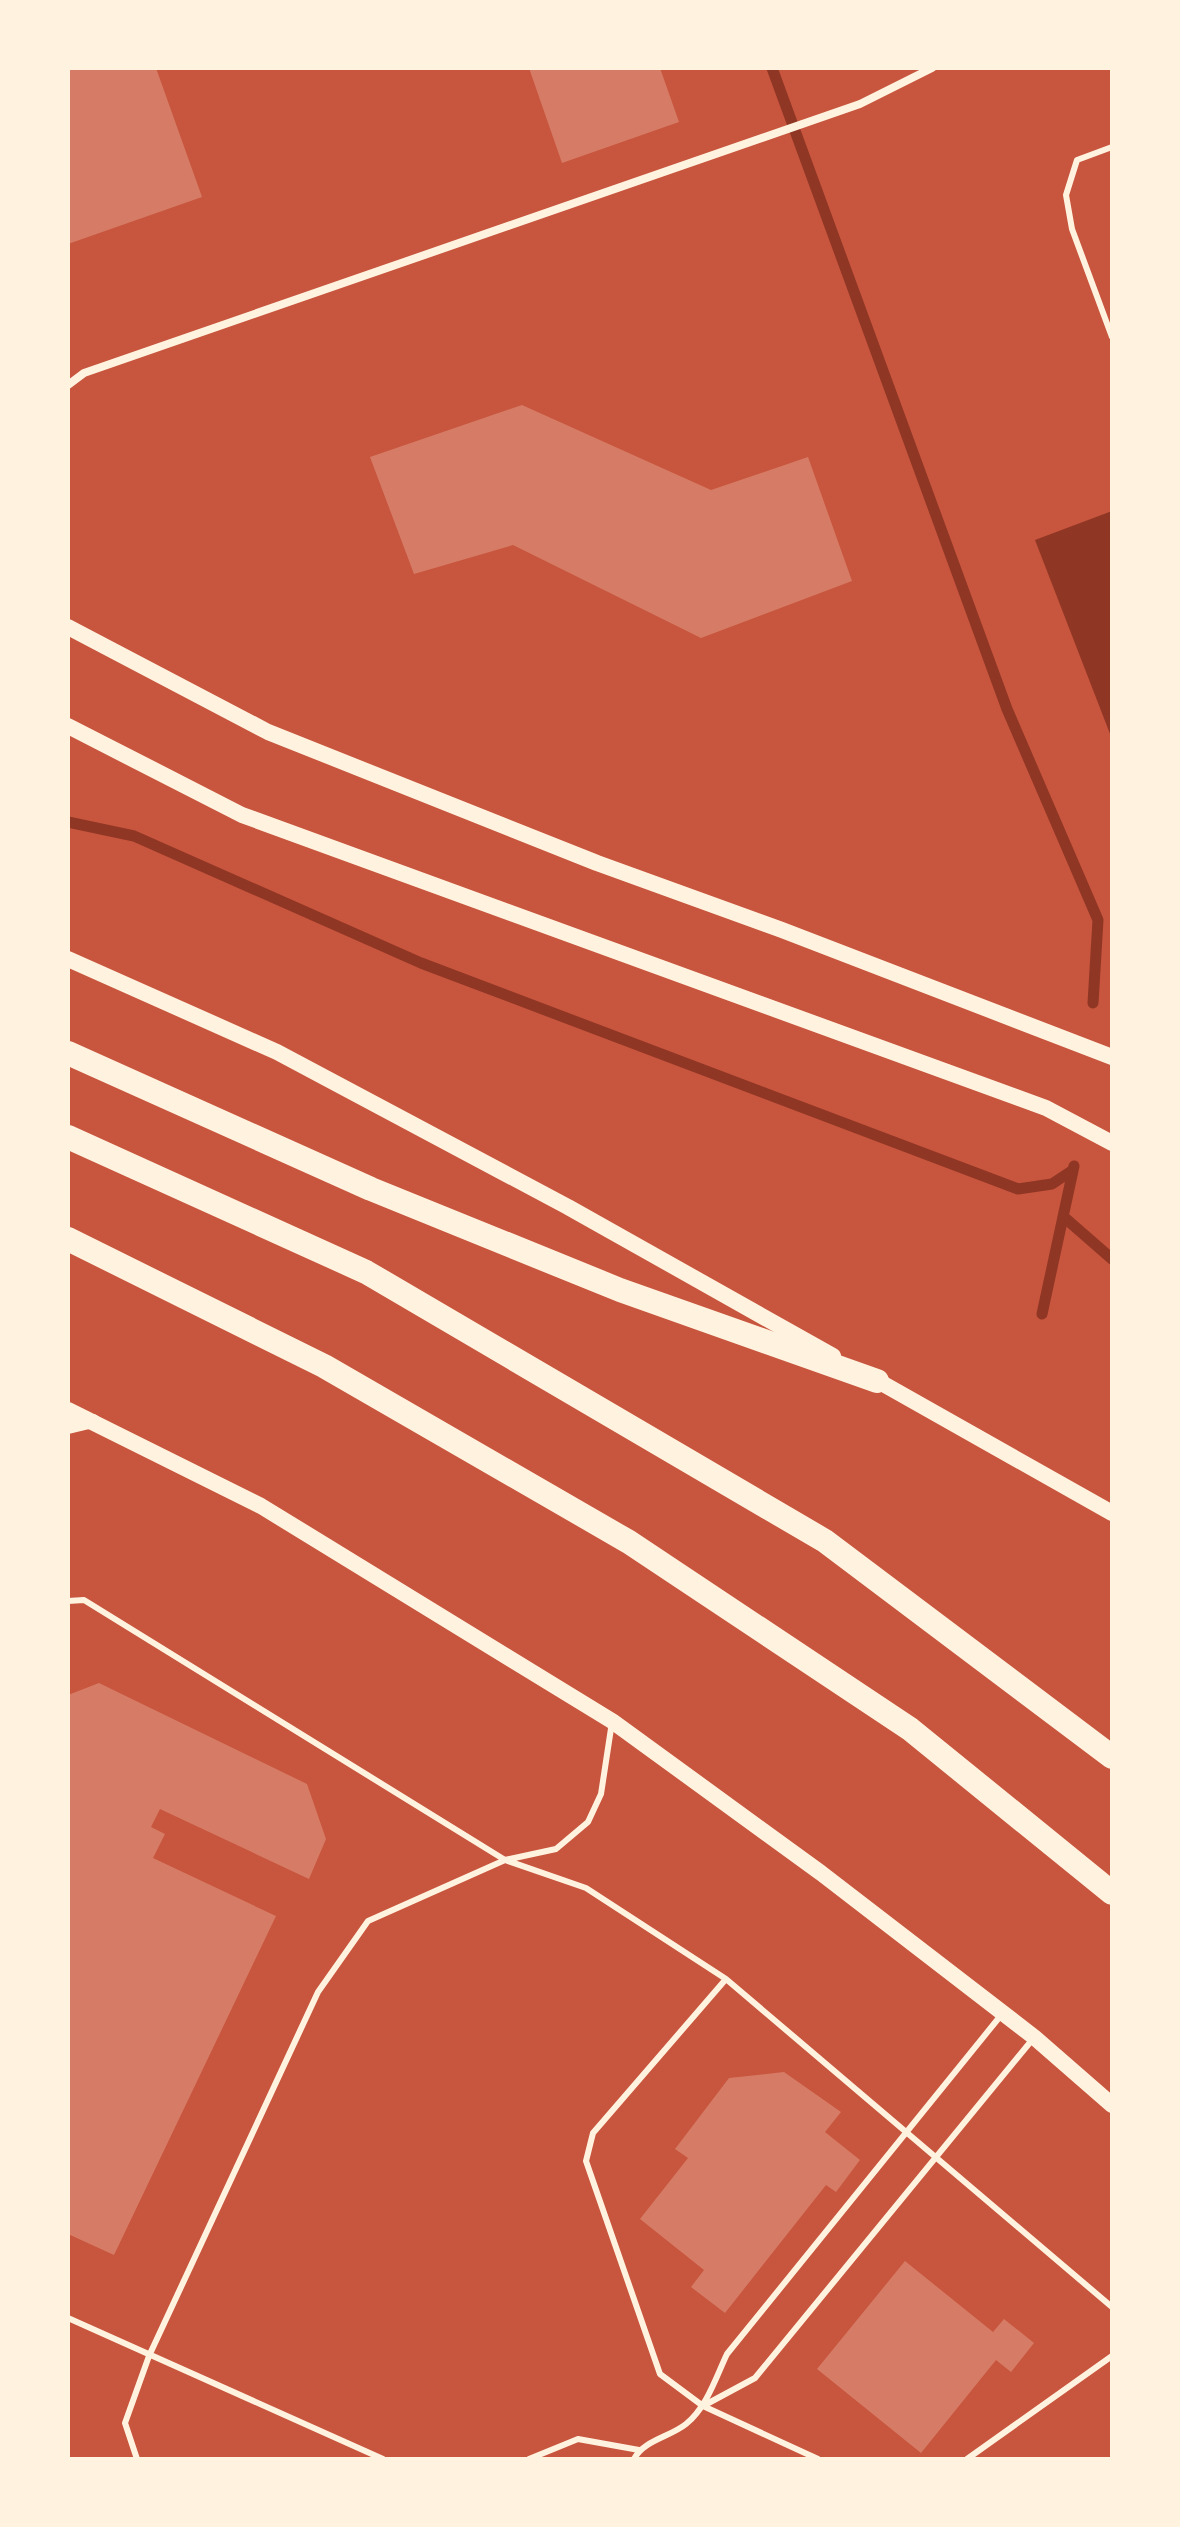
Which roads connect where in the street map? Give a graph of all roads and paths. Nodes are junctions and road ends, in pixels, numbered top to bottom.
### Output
1 (932, 68) edge
2 (1112, 147) edge
3 (1112, 337) edge
4 (68, 385) edge
5 (68, 627) edge
6 (68, 726) edge
7 (68, 959) edge
8 (68, 1053) edge
9 (1112, 1057) edge
10 (68, 1137) edge
11 (1112, 1143) edge
12 (68, 1239) edge
13 (877, 1381) junction
14 (68, 1410) edge
15 (93, 1421) junction
16 (68, 1427) edge
17 (1112, 1513) edge
18 (68, 1601) edge
19 (612, 1721) junction
20 (1112, 1757) edge
21 (505, 1860) junction
22 (1112, 1893) edge
23 (726, 1979) junction
24 (1002, 2014) junction
25 (1034, 2037) junction
26 (1112, 2105) edge
27 (906, 2132) junction
28 (935, 2156) junction
29 (1112, 2307) edge
30 (68, 2318) edge
31 (149, 2356) junction
32 (1112, 2356) edge
33 (703, 2406) junction
34 (639, 2450) junction
35 (137, 2459) edge
36 (383, 2459) edge
37 (529, 2459) edge
38 (634, 2459) edge
39 (818, 2459) edge
40 (967, 2459) edge

1 - 4 street
2 - 3 lane
5 - 9 main road
6 - 11 main road
7 - 13 main road
8 - 13 highway
10 - 20 highway
12 - 22 highway
13 - 17 main road
14 - 15 main road
15 - 16 street
15 - 19 main road
18 - 21 lane
19 - 21 lane
19 - 24 main road
21 - 23 lane
21 - 31 lane
23 - 27 lane
23 - 33 lane
24 - 25 main road
24 - 27 lane
25 - 26 main road
25 - 28 lane
27 - 28 lane
27 - 33 lane
28 - 29 lane
28 - 33 lane
30 - 31 lane
31 - 35 lane
31 - 36 lane
32 - 40 lane
33 - 34 lane
33 - 39 lane
34 - 37 lane
34 - 38 lane

